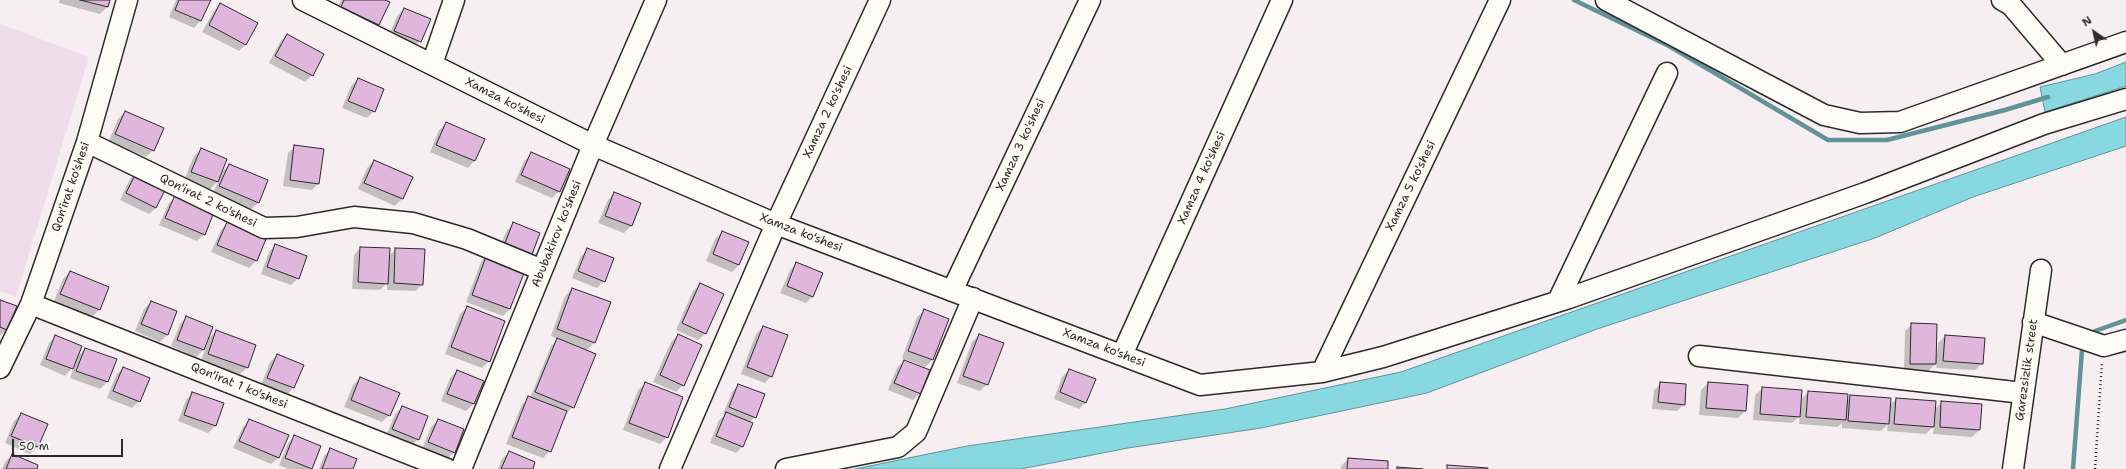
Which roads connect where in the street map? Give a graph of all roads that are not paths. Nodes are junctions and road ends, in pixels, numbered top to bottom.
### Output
1 (128, 0) edge
2 (303, 0) edge
3 (454, 0) edge
4 (656, 0) edge
5 (880, 0) edge
6 (1090, 0) edge
7 (1282, 0) edge
8 (1500, 0) edge
9 (1606, 0) edge
10 (2002, 0) edge
11 (1640, 8) edge
12 (2126, 42) edge
13 (432, 64) junction
14 (2062, 65) junction
15 (1667, 73) dead end
16 (2126, 99) edge
17 (87, 142) junction
18 (593, 145) junction
19 (776, 224) junction
20 (542, 270) junction
21 (2041, 270) dead end
22 (952, 291) junction
23 (973, 298) junction
24 (1558, 301) junction
25 (31, 304) junction
26 (2033, 322) junction
27 (2126, 340) edge
28 (1122, 355) junction
29 (1699, 356) dead end
30 (2, 361) edge
31 (1322, 372) junction
32 (2023, 393) junction
33 (447, 469) edge
34 (460, 469) edge
35 (670, 469) edge
36 (786, 469) edge
37 (2012, 469) edge

1 - 17 street, Qon'irat ko'shesi
2 - 13 street, Xamza ko'shesi
3 - 13 street
4 - 18 street, Abubakirov ko'shesi
5 - 19 street, Xamza 2 ko'shesi
6 - 22 street, Xamza 3 ko'shesi
7 - 28 street, Xamza 4 ko'shesi
8 - 31 street, Xamza 5 ko'shesi
9 - 11 street
10 - 14 street
11 - 14 street
12 - 14 street
13 - 18 street, Xamza ko'shesi
15 - 24 street
16 - 24 street, Xamza ko'shesi
17 - 20 street, Qon'irat 2 ko'shesi
17 - 25 street, Qon'irat ko'shesi
18 - 19 street, Xamza ko'shesi
18 - 20 street, Abubakirov ko'shesi
19 - 22 street, Xamza ko'shesi
19 - 35 street, Xamza 2 ko'shesi
20 - 34 street, Abubakirov ko'shesi
21 - 26 street, Garezsizlik street
22 - 23 street, Xamza ko'shesi
23 - 28 street, Xamza ko'shesi
23 - 36 street
24 - 31 street, Xamza ko'shesi
25 - 30 street, Qon'irat ko'shesi
25 - 33 street, Qon'irat 1 ko'shesi
26 - 27 street
26 - 32 street, Garezsizlik street
28 - 31 street, Xamza ko'shesi
29 - 32 street
32 - 37 street, Garezsizlik street

